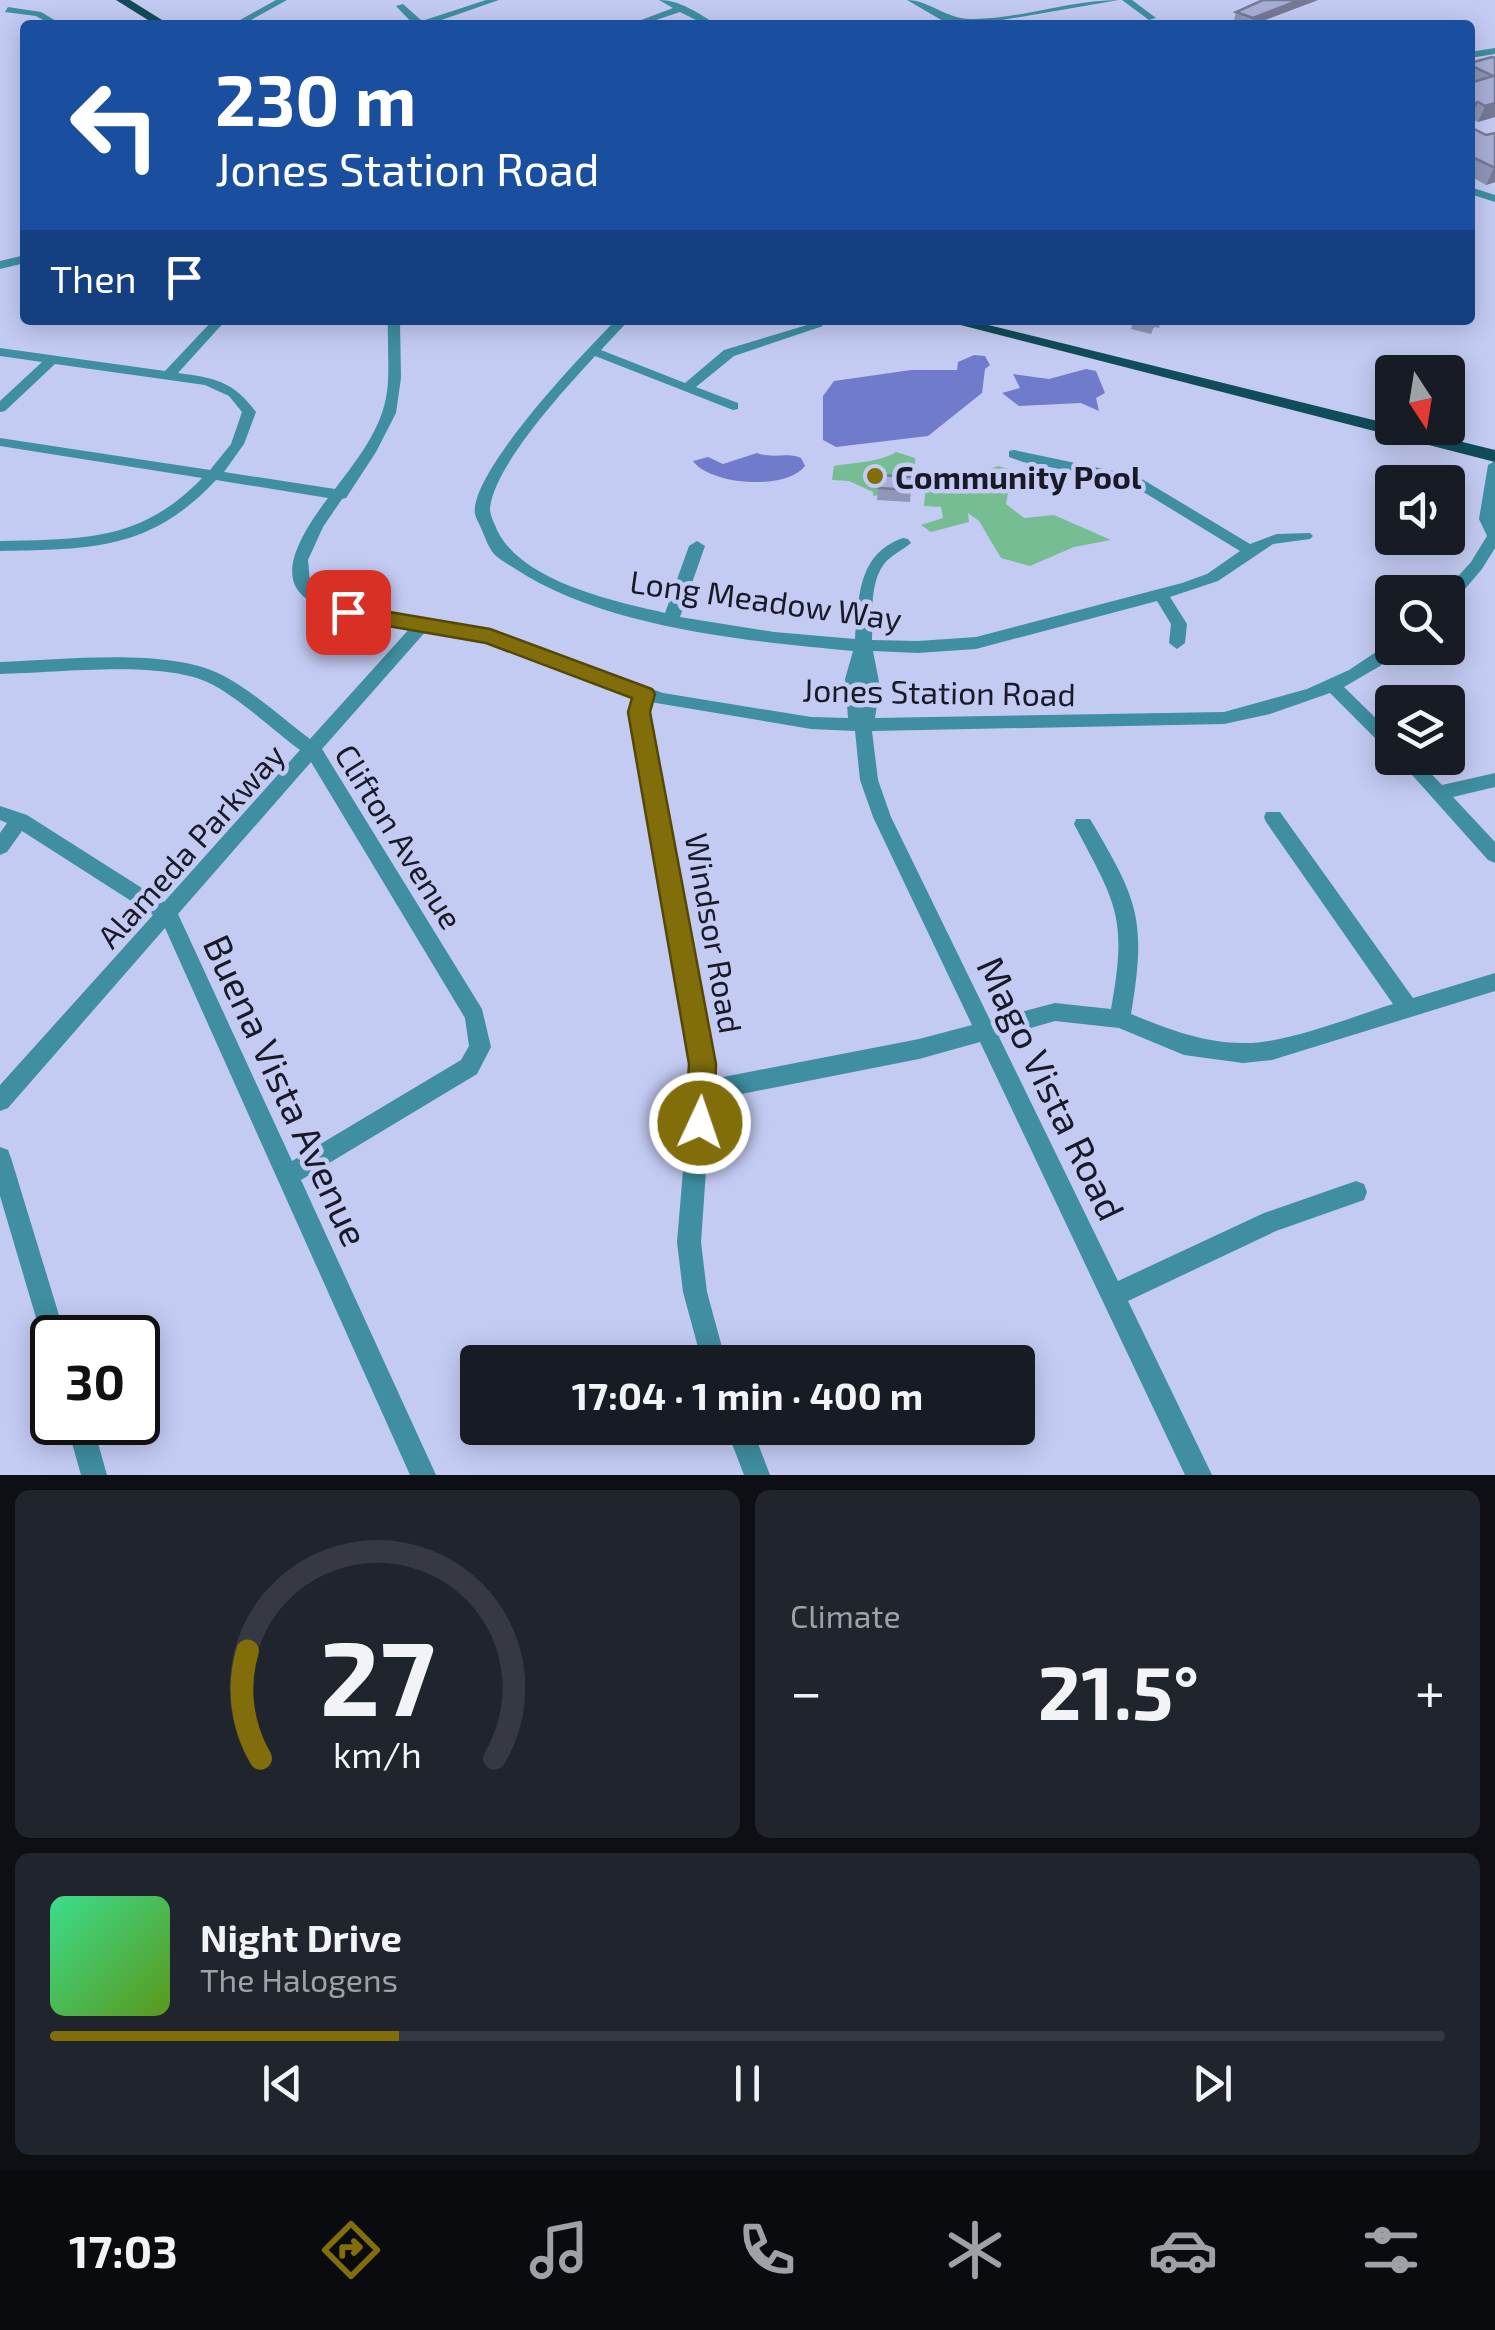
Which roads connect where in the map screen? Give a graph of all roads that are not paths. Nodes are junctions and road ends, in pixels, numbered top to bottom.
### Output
1 (24, 0) edge
2 (122, 0) edge
3 (283, 0) edge
4 (495, 0) edge
5 (664, 0) edge
6 (911, 0) edge
7 (1115, 0) edge
8 (1126, 0) edge
9 (400, 6) dead end
10 (682, 8) junction
11 (4, 12) edge
12 (1152, 18) dead end
13 (49, 20) edge
14 (156, 20) edge
15 (250, 20) edge
16 (414, 20) edge
17 (434, 20) edge
18 (647, 20) edge
19 (705, 20) edge
20 (963, 20) edge
21 (987, 20) edge
22 (215, 325) edge
23 (394, 325) edge
24 (618, 325) edge
25 (970, 325) edge
26 (977, 325) edge
27 (1031, 325) edge
28 (816, 326) dead end
29 (1040, 327) junction
30 (591, 350) junction
31 (0, 352) edge
32 (1099, 357) junction
33 (54, 358) junction
34 (169, 375) junction
35 (688, 387) junction
36 (733, 406) dead end
37 (0, 408) edge
38 (1375, 413) edge
39 (1465, 436) edge
40 (0, 442) edge
41 (1495, 443) edge
42 (1014, 454) dead end
43 (1495, 456) edge
44 (1495, 465) edge
45 (214, 474) junction
46 (342, 495) junction
47 (1305, 536) dead end
48 (1495, 536) edge
49 (903, 543) dead end
50 (0, 546) edge
51 (697, 546) dead end
52 (1251, 551) junction
53 (1465, 579) edge
54 (1161, 595) junction
55 (671, 620) junction
56 (421, 626) junction
57 (1177, 644) dead end
58 (862, 647) junction
59 (1375, 661) edge
60 (0, 668) edge
61 (1334, 688) junction
62 (644, 694) junction
63 (862, 725) junction
64 (1375, 728) edge
65 (314, 751) junction
66 (1424, 775) edge
67 (1495, 780) edge
68 (1442, 792) junction
69 (10, 816) edge
70 (1274, 817) dead end
71 (1083, 824) dead end
72 (0, 848) edge
73 (1495, 855) edge
74 (169, 915) junction
75 (1495, 982) edge
76 (1409, 1010) junction
77 (1120, 1020) junction
78 (986, 1030) junction
79 (703, 1091) junction
80 (0, 1101) edge
81 (0, 1158) edge
82 (289, 1175) junction
83 (1356, 1192) dead end
84 (1113, 1296) junction
85 (47, 1315) edge
86 (709, 1345) edge
87 (86, 1445) edge
88 (746, 1445) edge
89 (94, 1475) edge
90 (423, 1475) edge
91 (757, 1475) edge
92 (1198, 1475) edge

1 - 11 street
2 - 14 main road
3 - 15 street
4 - 17 street
5 - 10 street
6 - 20 street
7 - 21 street
8 - 12 street
9 - 16 street
10 - 18 street
10 - 19 street
11 - 13 street
22 - 34 street
23 - 46 street, Jones Station Road
24 - 30 street, Long Meadow Way
25 - 32 main road
26 - 29 main road
27 - 29 main road
28 - 35 street
29 - 32 main road
29 - 38 main road
30 - 35 street
30 - 55 street, Long Meadow Way
31 - 33 street
32 - 43 main road
33 - 34 street
33 - 37 street
34 - 45 street
35 - 36 street
39 - 41 main road
40 - 45 street
42 - 52 street
44 - 48 street
45 - 46 street
45 - 50 street
46 - 56 street, Jones Station Road
47 - 52 street, Long Meadow Way
48 - 53 street
49 - 58 street, Mago Vista Road
51 - 55 street
52 - 54 street, Long Meadow Way
54 - 57 street
54 - 58 street, Long Meadow Way
55 - 58 street, Long Meadow Way
56 - 62 street, Jones Station Road
56 - 65 street, Alameda Parkway
58 - 63 street, Mago Vista Road
59 - 61 street, Jones Station Road
60 - 65 street, Clifton Avenue
61 - 63 street, Jones Station Road
61 - 64 street
62 - 63 street, Jones Station Road
62 - 79 street, Windsor Road
63 - 78 street, Mago Vista Road
65 - 74 street, Alameda Parkway
65 - 82 street, Clifton Avenue
66 - 68 street
67 - 68 street
68 - 73 street
69 - 72 street
69 - 74 street, Buena Vista Avenue
70 - 76 street
71 - 77 street
74 - 80 street, Alameda Parkway
74 - 82 street, Buena Vista Avenue
75 - 76 street
76 - 77 street
77 - 78 street
78 - 79 street
78 - 84 street, Mago Vista Road
79 - 86 street, Windsor Road
81 - 85 street
82 - 90 street, Buena Vista Avenue
83 - 84 street
84 - 92 street, Mago Vista Road
87 - 89 street
88 - 91 street

